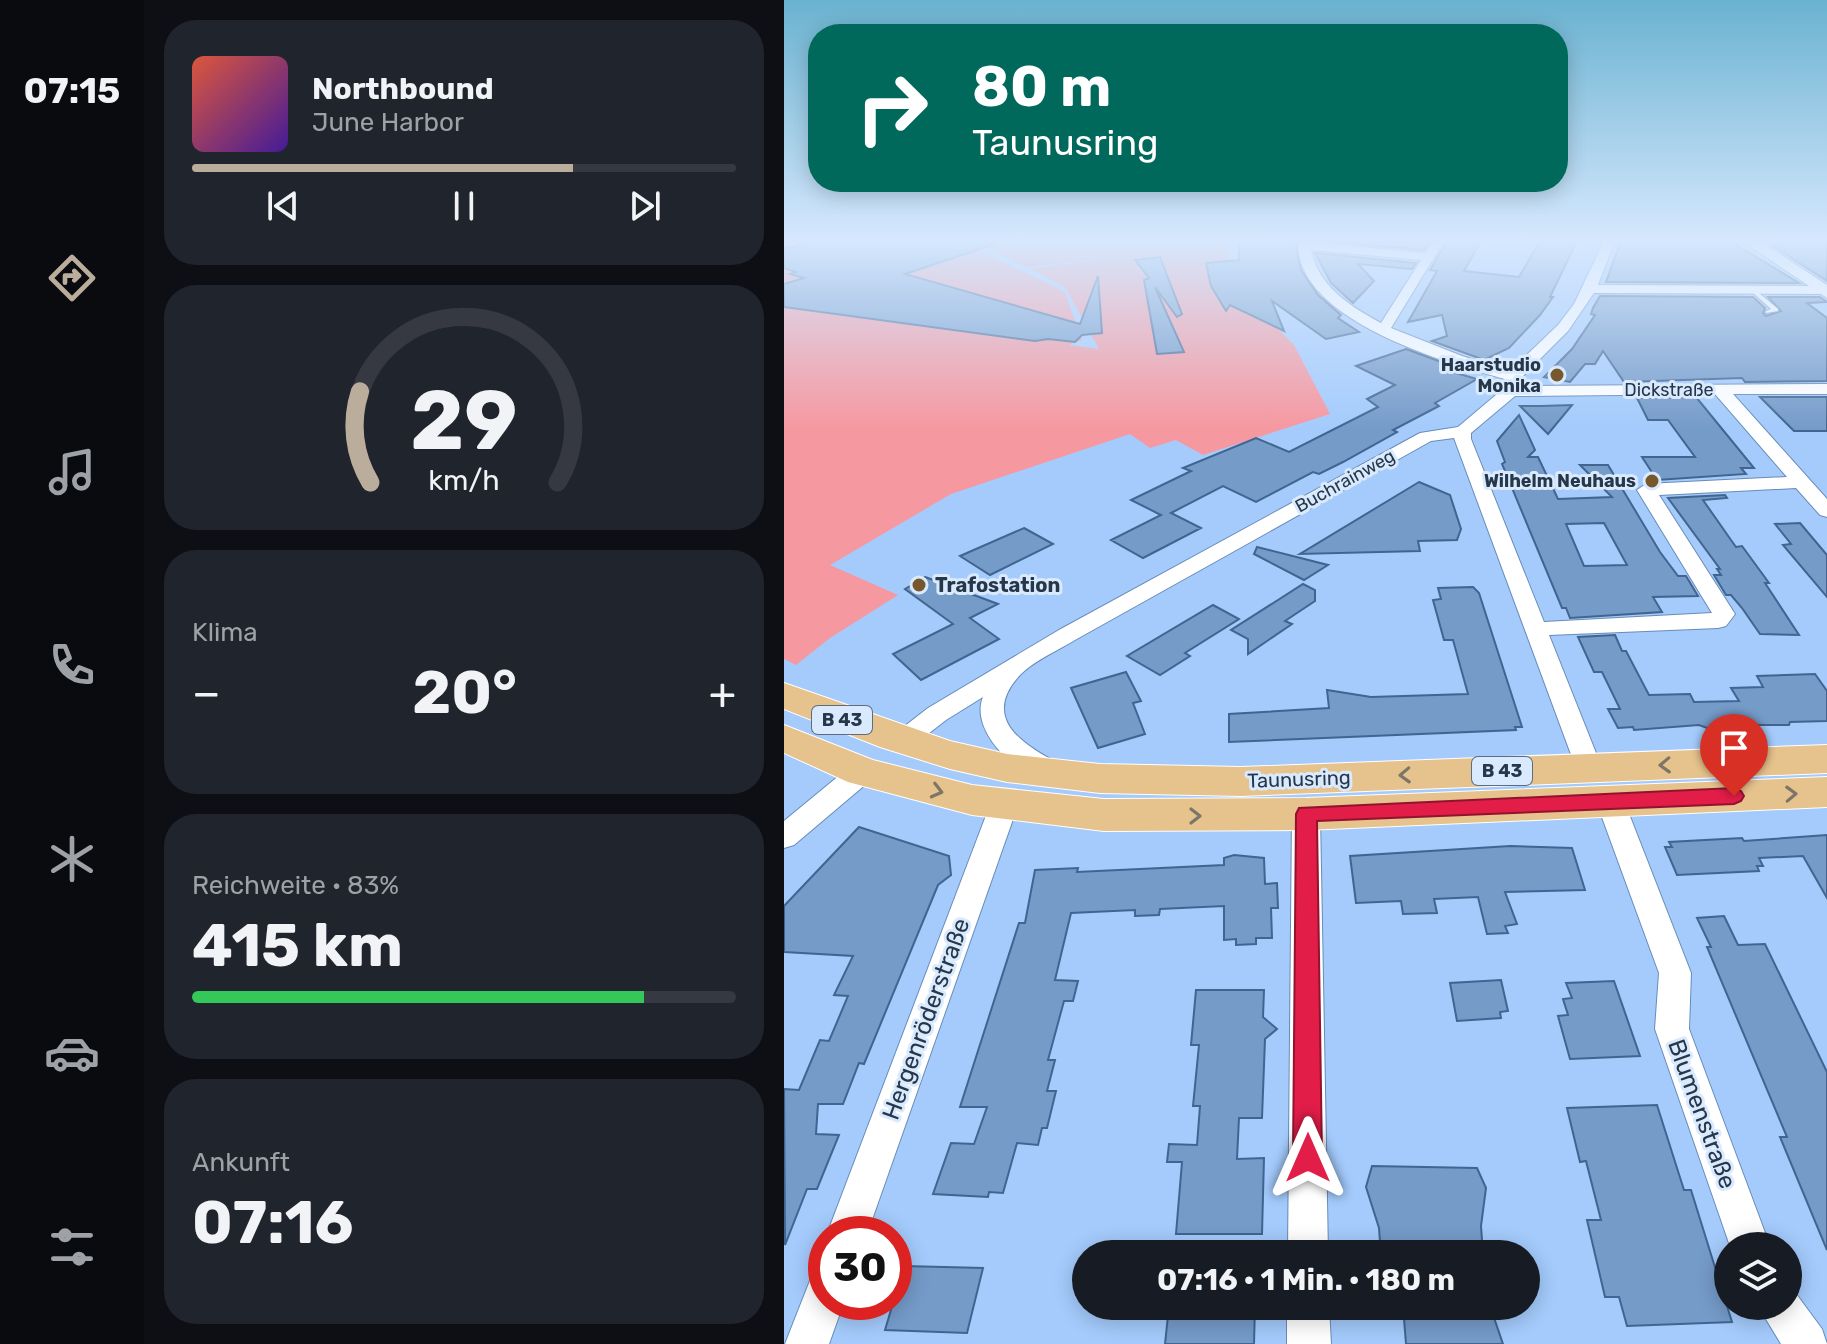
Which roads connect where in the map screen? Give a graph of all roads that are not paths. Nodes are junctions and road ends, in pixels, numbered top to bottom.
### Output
1 (1343, 304) edge
2 (1400, 304) edge
3 (1580, 304) edge
4 (1769, 304) edge
5 (1768, 312) dead end
6 (1383, 330) junction
7 (1512, 384) junction
8 (1827, 389) edge
9 (1720, 390) junction
10 (1463, 431) junction
11 (1801, 482) junction
12 (1827, 511) edge
13 (1534, 629) junction
14 (1016, 665) junction
15 (784, 695) edge
16 (784, 738) edge
17 (901, 742) junction
18 (1827, 759) edge
19 (862, 772) junction
20 (1058, 775) junction
21 (1599, 785) junction
22 (1827, 792) edge
23 (1004, 805) junction
24 (1306, 814) junction
25 (784, 837) edge
26 (854, 1216) edge
27 (1745, 1232) edge
28 (1308, 1240) edge
29 (816, 1320) edge
30 (1308, 1320) edge
31 (1789, 1320) edge
32 (807, 1344) edge
33 (1309, 1344) edge
34 (1807, 1344) edge

1 - 6 street, Dickstraße
2 - 6 street
3 - 7 street, Buchrainweg
4 - 5 lane
6 - 7 street, Dickstraße
7 - 9 street, Dickstraße
7 - 10 street, Buchrainweg
8 - 9 street, Dickstraße
9 - 11 street
10 - 13 street, Blumenstraße
10 - 14 street, Buchrainweg
11 - 12 street
11 - 13 street
13 - 21 street, Blumenstraße
14 - 17 street, Buchrainweg
14 - 20 street, Buchrainweg
15 - 17 main road, Taunusring / B 43
16 - 19 main road, Taunusring / B 43
17 - 19 main road
17 - 20 main road, Taunusring / B 43
18 -> 21 main road, Taunusring / B 43
19 -> 23 main road, Taunusring / B 43
19 - 25 street
21 -> 20 main road, Taunusring / B 43
21 -> 22 main road, Taunusring / B 43
21 - 24 main road, Taunusring / B 43
21 - 27 street, Blumenstraße
23 -> 24 main road, Taunusring / B 43
23 - 26 street, Hergenröderstraße
24 - 28 street
29 - 32 street
30 - 33 street
31 - 34 street

